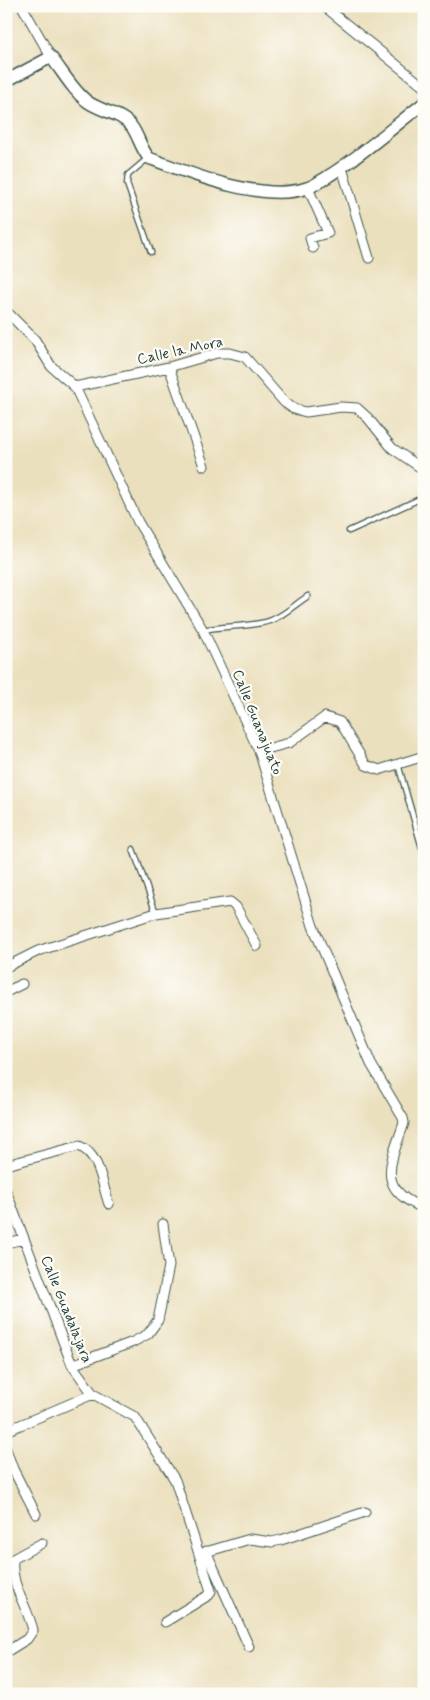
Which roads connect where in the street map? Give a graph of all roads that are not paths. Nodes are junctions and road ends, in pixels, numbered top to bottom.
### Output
1 (22, 6) edge
2 (324, 6) edge
3 (51, 57) junction
4 (6, 82) edge
5 (424, 87) edge
6 (424, 103) edge
7 (149, 158) junction
8 (342, 168) junction
9 (308, 188) junction
10 (313, 248) dead end
11 (152, 252) dead end
12 (369, 258) dead end
13 (6, 312) edge
14 (169, 367) junction
15 (75, 387) junction
16 (204, 466) dead end
17 (424, 470) edge
18 (424, 497) edge
19 (348, 531) dead end
20 (308, 596) dead end
21 (203, 630) junction
22 (259, 751) junction
23 (424, 756) edge
24 (398, 764) junction
25 (133, 849) dead end
26 (424, 855) edge
27 (156, 912) junction
28 (257, 946) dead end
29 (6, 968) edge
30 (22, 984) dead end
31 (6, 992) edge
32 (6, 1165) edge
33 (6, 1191) edge
34 (108, 1204) dead end
35 (424, 1208) edge
36 (163, 1224) dead end
37 (24, 1239) junction
38 (6, 1243) edge
39 (72, 1365) junction
40 (93, 1394) junction
41 (6, 1431) edge
42 (6, 1449) edge
43 (365, 1512) dead end
44 (36, 1514) dead end
45 (42, 1542) dead end
46 (202, 1552) junction
47 (165, 1622) dead end
48 (249, 1647) dead end
49 (6, 1652) edge

1 - 3 street
2 - 5 street
3 - 4 street
3 - 7 street
6 - 8 street
7 - 9 street
7 - 11 lane
8 - 9 street
8 - 12 street
9 - 10 street
13 - 15 street
14 - 15 street, Calle la Mora
14 - 16 street
14 - 17 street, Calle la Mora
15 - 21 street, Calle Guanajuato
18 - 19 lane
20 - 21 lane
21 - 22 street, Calle Guanajuato
22 - 24 street
22 - 35 street, Calle Guanajuato
23 - 24 street
24 - 26 lane
25 - 27 lane
27 - 28 street
27 - 29 street
30 - 31 street
32 - 34 street
33 - 37 street, Calle Guadalajara
36 - 39 street
37 - 38 street
37 - 39 street, Calle Guadalajara
39 - 40 street, Calle Guadalajara
40 - 41 street
40 - 46 street, Calle Guadalajara
42 - 44 street
43 - 46 street
45 - 49 street
46 - 47 street
46 - 48 street

